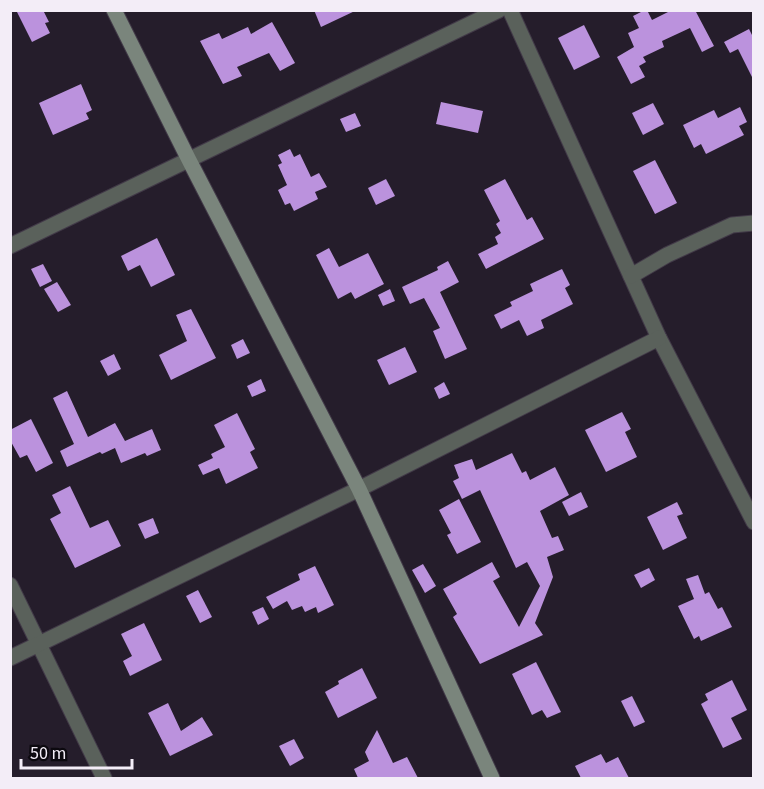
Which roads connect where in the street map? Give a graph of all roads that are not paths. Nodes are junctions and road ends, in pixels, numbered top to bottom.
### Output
1 (114, 10) edge
2 (499, 10) edge
3 (510, 10) edge
4 (189, 160) junction
5 (753, 223) edge
6 (10, 246) edge
7 (631, 276) junction
8 (659, 338) junction
9 (359, 489) junction
10 (753, 522) edge
11 (10, 585) edge
12 (39, 644) junction
13 (10, 658) edge
14 (104, 778) edge
15 (492, 778) edge

1 - 4 street
2 - 4 street
3 - 7 street
4 - 6 street
4 - 9 street
5 - 7 street
7 - 8 street
8 - 9 street
8 - 10 street
9 - 12 street
9 - 15 street
11 - 12 street
12 - 13 street
12 - 14 street

